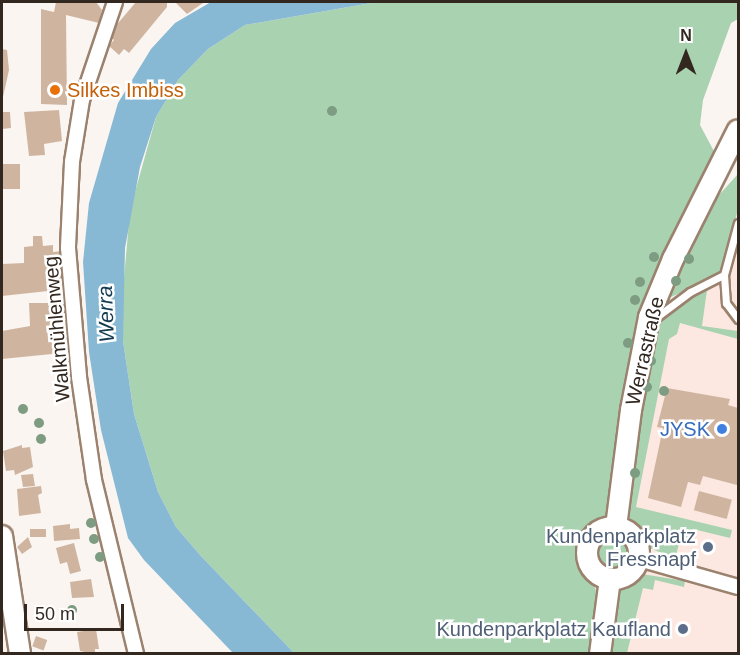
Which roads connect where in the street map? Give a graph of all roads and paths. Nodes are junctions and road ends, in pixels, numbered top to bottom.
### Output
1 (115, 2) edge
2 (738, 130) edge
3 (733, 155) edge
4 (738, 223) edge
5 (724, 275) junction
6 (738, 319) edge
7 (646, 332) junction
8 (616, 527) junction
9 (2, 536) edge
10 (639, 558) junction
11 (610, 579) junction
12 (738, 587) edge
13 (20, 654) edge
14 (136, 654) edge
15 (600, 654) edge

1 - 14 street, Walkmühlenweg
2 - 3 street, Werrastraße
3 - 7 street, Werrastraße
4 - 5 lane
5 - 6 lane
5 - 7 lane
7 - 8 street, Werrastraße
8 - 10 street
8 - 11 street
9 - 13 street
10 - 11 street
10 - 12 street
11 - 15 street

